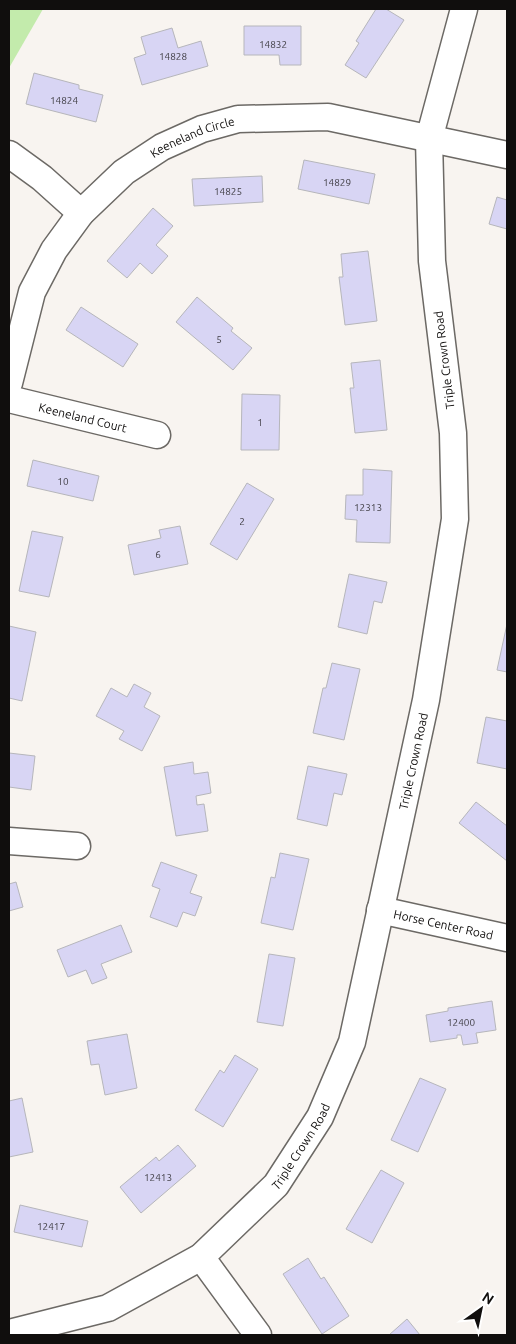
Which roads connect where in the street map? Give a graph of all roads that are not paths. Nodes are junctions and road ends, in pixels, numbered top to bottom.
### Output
1 (464, 9) edge
2 (429, 139) junction
3 (9, 154) edge
4 (507, 155) edge
5 (81, 213) junction
6 (9, 383) edge
7 (9, 399) edge
8 (157, 435) dead end
9 (9, 841) edge
10 (77, 846) dead end
11 (380, 910) junction
12 (507, 938) edge
13 (201, 1257) junction
14 (9, 1333) edge
15 (258, 1335) edge

1 - 2 street, Triple Crown Road
2 - 4 street, Keeneland Circle
2 - 5 street, Keeneland Circle
2 - 11 street, Triple Crown Road
3 - 5 street
5 - 6 street, Keeneland Circle
7 - 8 street, Keeneland Court
9 - 10 street
11 - 12 street, Horse Center Road
11 - 13 street, Triple Crown Road
13 - 14 street, Triple Crown Road
13 - 15 street

